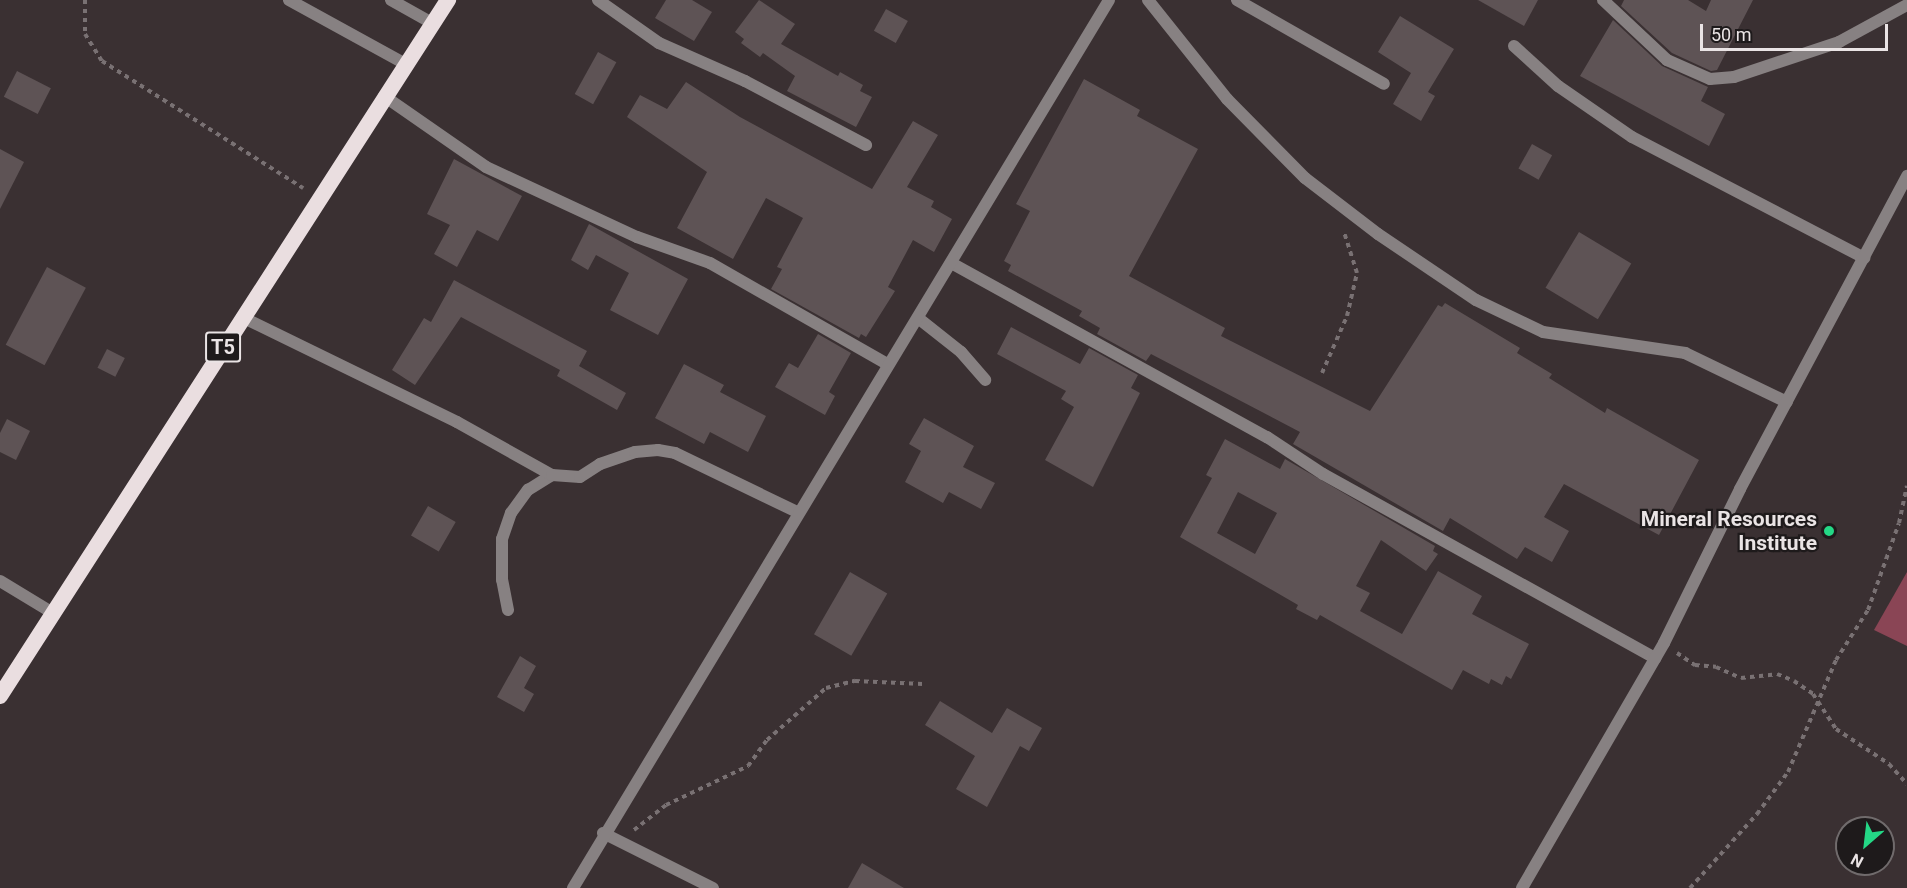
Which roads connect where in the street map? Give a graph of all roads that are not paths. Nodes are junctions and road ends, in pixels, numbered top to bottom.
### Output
1 (289, 0) edge
2 (392, 0) edge
3 (448, 0) edge
4 (598, 0) edge
5 (1109, 0) edge
6 (1148, 0) edge
7 (1237, 0) edge
8 (1603, 0) edge
9 (1907, 5) edge
10 (432, 23) junction
11 (1514, 46) dead end
12 (407, 65) junction
13 (1384, 84) dead end
14 (384, 96) junction
15 (866, 146) dead end
16 (1907, 176) edge
17 (1864, 258) junction
18 (953, 264) junction
19 (242, 317) junction
20 (918, 318) junction
21 (887, 364) junction
22 (985, 380) dead end
23 (1787, 402) junction
24 (552, 476) junction
25 (797, 512) junction
26 (0, 581) edge
27 (508, 610) dead end
28 (53, 613) junction
29 (1655, 658) junction
30 (0, 696) edge
31 (603, 833) junction
32 (573, 888) edge
33 (714, 888) edge
34 (1522, 888) edge

1 - 12 street
2 - 10 street
3 - 10 highway, T5
4 - 15 street
5 - 18 street
6 - 23 street
7 - 13 street
8 - 9 street
10 - 12 highway, T5
11 - 17 street
12 - 14 highway, T5
14 - 19 highway, T5
14 - 21 street
16 - 17 street
17 - 23 street
18 - 20 street
18 - 29 street
19 - 24 street
19 - 28 highway, T5
20 - 21 street
20 - 22 street
21 - 25 street
23 - 29 street
24 - 25 street
24 - 27 street
25 - 31 street
26 - 28 street
28 - 30 highway, T5
29 - 34 street
31 - 32 street
31 - 33 street

